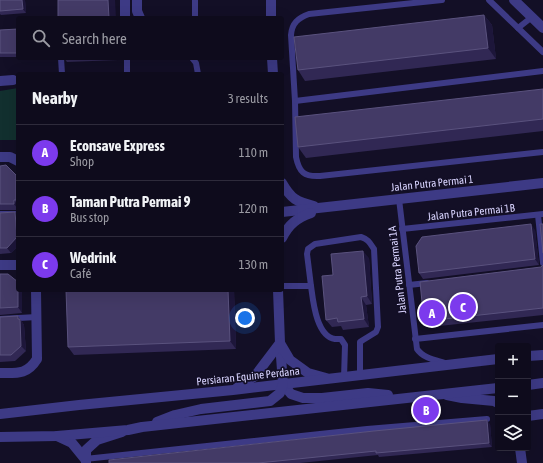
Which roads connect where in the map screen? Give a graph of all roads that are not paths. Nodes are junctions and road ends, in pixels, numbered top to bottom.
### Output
1 (125, 0) edge
2 (137, 0) edge
3 (194, 0) edge
4 (271, 0) edge
5 (442, 0) edge
6 (489, 0) edge
7 (516, 0) edge
8 (125, 16) edge
9 (139, 16) edge
10 (196, 16) edge
11 (272, 16) edge
12 (532, 17) junction
13 (518, 28) junction
14 (543, 28) edge
15 (543, 52) edge
16 (61, 60) edge
17 (127, 60) edge
18 (194, 60) edge
19 (272, 60) edge
20 (543, 70) edge
21 (62, 72) edge
22 (127, 72) edge
23 (198, 72) edge
24 (273, 72) edge
25 (0, 80) edge
26 (13, 80) dead end
27 (295, 101) junction
28 (543, 152) edge
29 (543, 183) edge
30 (284, 187) edge
31 (399, 199) junction
32 (324, 208) junction
33 (284, 212) edge
34 (0, 214) edge
35 (16, 214) edge
36 (541, 215) edge
37 (402, 229) junction
38 (284, 234) edge
39 (543, 264) edge
40 (0, 265) edge
41 (16, 265) edge
42 (432, 282) edge
43 (409, 285) junction
44 (284, 286) edge
45 (311, 286) junction
46 (36, 292) edge
47 (278, 292) edge
48 (36, 317) junction
49 (0, 319) edge
50 (543, 325) edge
51 (415, 339) junction
52 (280, 343) junction
53 (543, 355) edge
54 (531, 356) edge
55 (495, 359) edge
56 (448, 364) junction
57 (0, 373) edge
58 (360, 375) junction
59 (344, 378) junction
60 (333, 379) junction
61 (543, 383) edge
62 (283, 384) junction
63 (531, 385) edge
64 (495, 388) edge
65 (233, 390) junction
66 (442, 394) junction
67 (406, 397) junction
68 (495, 402) edge
69 (0, 414) edge
70 (543, 414) edge
71 (531, 416) edge
72 (487, 419) edge
73 (142, 427) junction
74 (128, 430) junction
75 (57, 436) junction
76 (0, 437) edge
77 (520, 451) edge
78 (86, 461) edge
79 (522, 463) edge

1 - 8 street
2 - 9 street
3 - 10 lane
4 - 11 street
5 - 27 lane
6 - 13 lane
7 - 12 street
12 - 13 lane
12 - 14 street
13 - 15 lane
16 - 21 lane
17 - 22 lane
18 - 23 lane
19 - 24 street
20 - 27 lane
25 - 26 street
27 - 28 lane
29 - 31 street, Jalan Putra Permai 1
30 - 32 street, Jalan Putra Permai 1
31 - 32 street, Jalan Putra Permai 1
31 - 37 lane, Jalan Putra Permai 1A
32 - 33 street, Jalan Putra Permai 1
32 - 38 street, Jalan Putra Permai 1
34 - 35 lane
36 - 37 lane, Jalan Putra Permai 1B
36 - 39 lane
37 - 43 lane, Jalan Putra Permai 1A
40 - 41 street
42 - 43 lane
43 - 51 lane, Jalan Putra Permai 1A
44 - 45 lane
45 - 58 lane
45 - 59 lane
46 - 48 street
47 - 52 street
48 - 49 lane
48 - 57 street
50 - 51 lane
51 - 56 lane, Jalan Putra Permai 1A
52 - 60 street
52 - 62 street
52 - 65 street
53 - 54 street
55 - 56 street, Persiaran Equine Perdana
56 - 58 street, Persiaran Equine Perdana
58 - 59 street, Persiaran Equine Perdana
59 - 60 street, Persiaran Equine Perdana
60 - 62 street, Persiaran Equine Perdana
61 - 63 street
62 - 65 street, Persiaran Equine Perdana
62 - 67 street
62 - 73 street
64 - 66 street
65 - 69 street, Persiaran Equine Perdana
66 - 67 street
66 - 68 street
67 - 73 street
70 - 71 street
72 - 78 lane
73 - 74 street
74 - 75 street
74 - 78 street
75 - 76 street
75 - 78 street
77 - 79 street

